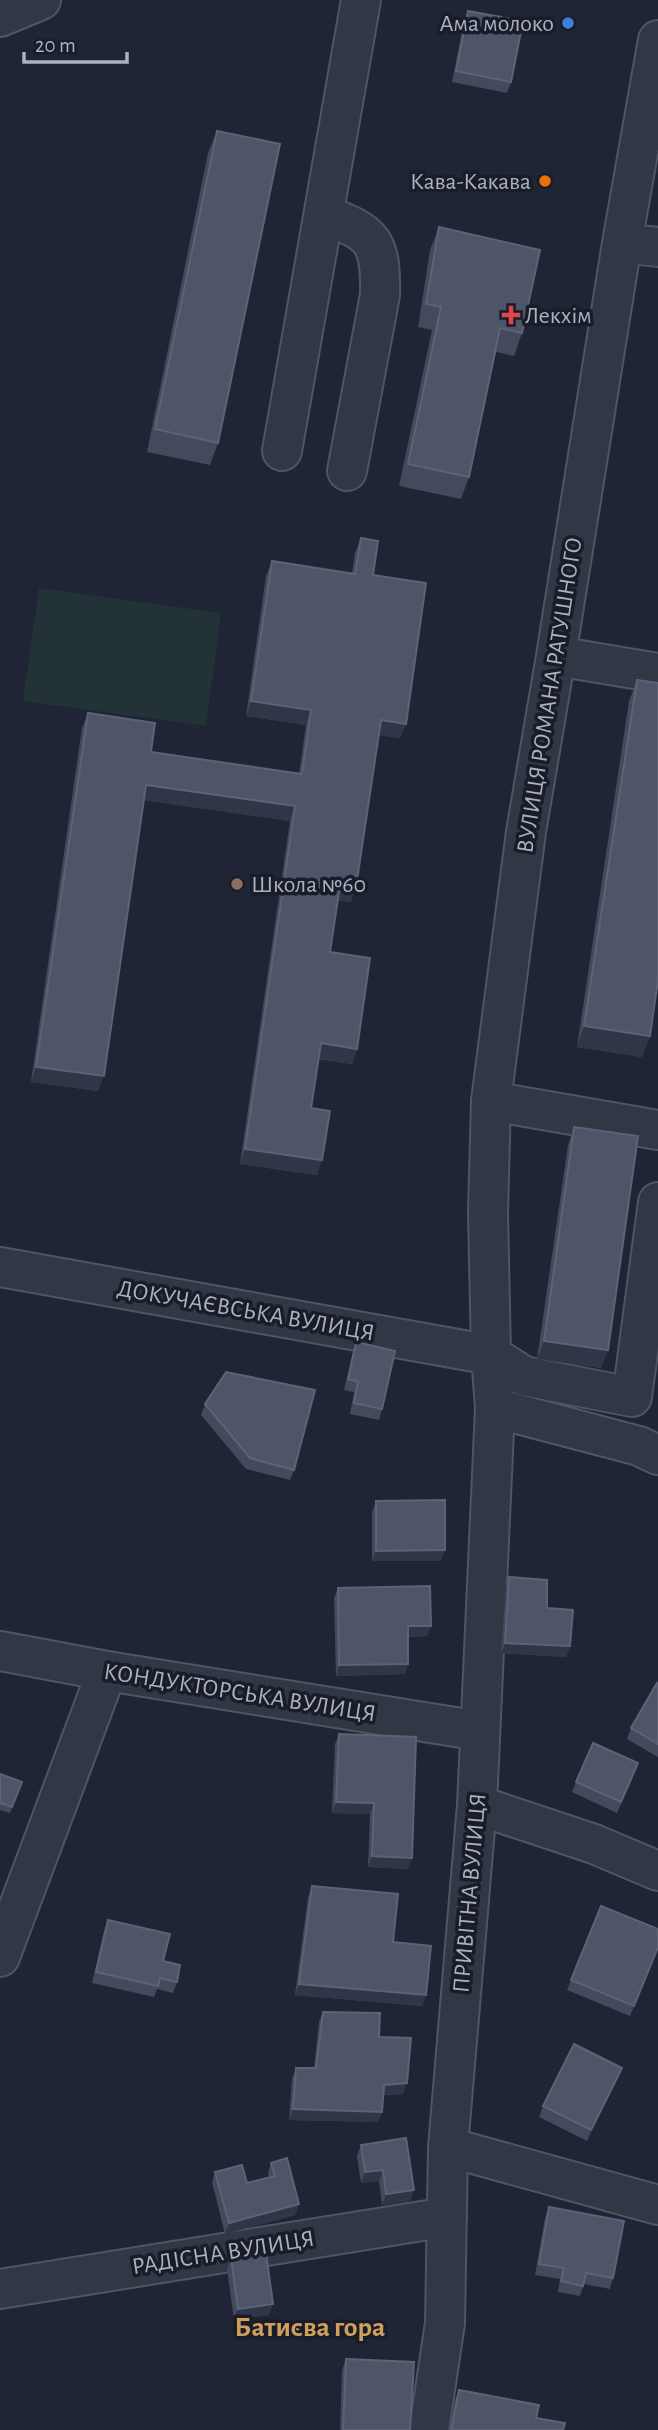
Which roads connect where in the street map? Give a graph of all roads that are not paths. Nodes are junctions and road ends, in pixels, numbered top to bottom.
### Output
1 (41, 0) edge
2 (361, 0) edge
3 (0, 17) edge
4 (658, 40) edge
5 (324, 215) junction
6 (640, 245) edge
7 (282, 452) dead end
8 (347, 471) dead end
9 (556, 656) junction
10 (658, 673) edge
11 (491, 1101) junction
12 (658, 1130) edge
13 (658, 1202) edge
14 (0, 1267) edge
15 (491, 1355) junction
16 (495, 1408) junction
17 (658, 1455) edge
18 (0, 1651) edge
19 (107, 1671) junction
20 (480, 1731) junction
21 (477, 1805) junction
22 (658, 1871) edge
23 (0, 1957) edge
24 (448, 2147) junction
25 (658, 2206) edge
26 (447, 2217) junction
27 (0, 2289) edge
28 (429, 2430) edge

1 - 3 street
2 - 5 street
4 - 6 street, ВУЛИЦЯ РОМАНА РАТУШНОГО
5 - 7 street
5 - 8 street
6 - 9 street, ВУЛИЦЯ РОМАНА РАТУШНОГО
9 - 10 street
9 - 11 street, ВУЛИЦЯ РОМАНА РАТУШНОГО
11 - 12 street
11 - 15 street, ВУЛИЦЯ РОМАНА РАТУШНОГО
13 - 15 street
14 - 15 street, ДОКУЧАЄВСЬКА ВУЛИЦЯ
15 - 16 street, ПРИВІТНА ВУЛИЦЯ
16 - 17 street
16 - 20 street, ПРИВІТНА ВУЛИЦЯ
18 - 19 street, КОНДУКТОРСЬКА ВУЛИЦЯ
19 - 20 street, КОНДУКТОРСЬКА ВУЛИЦЯ
19 - 23 street
20 - 21 street, ПРИВІТНА ВУЛИЦЯ
21 - 22 street
21 - 24 street, ПРИВІТНА ВУЛИЦЯ
24 - 25 street
24 - 26 street, ПРИВІТНА ВУЛИЦЯ
26 - 27 street, РАДІСНА ВУЛИЦЯ
26 - 28 street, ПРИВІТНА ВУЛИЦЯ

